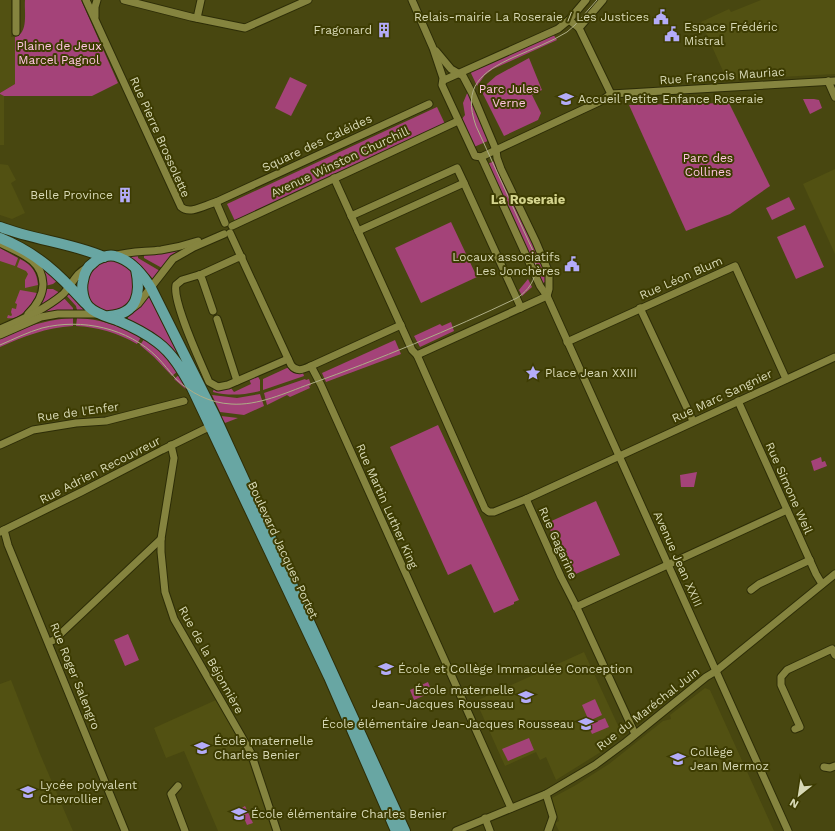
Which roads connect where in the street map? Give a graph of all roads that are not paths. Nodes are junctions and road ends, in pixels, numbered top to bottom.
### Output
1 (16, 0) edge
2 (86, 0) edge
3 (97, 0) edge
4 (124, 0) edge
5 (201, 0) edge
6 (308, 0) edge
7 (412, 0) edge
8 (586, 0) edge
9 (603, 0) edge
10 (197, 18) junction
11 (95, 19) junction
12 (569, 20) junction
13 (580, 28) junction
14 (16, 32) dead end
15 (433, 48) junction
16 (459, 73) junction
17 (444, 80) junction
18 (832, 81) edge
19 (611, 94) junction
20 (835, 97) edge
21 (429, 104) dead end
22 (458, 121) junction
23 (496, 150) junction
24 (481, 157) junction
25 (334, 178) junction
26 (464, 183) junction
27 (216, 202) junction
28 (351, 216) junction
29 (0, 227) edge
30 (226, 229) junction
31 (358, 231) junction
32 (0, 238) edge
33 (0, 243) edge
34 (109, 256) junction
35 (242, 258) junction
36 (87, 267) junction
37 (136, 269) junction
38 (199, 275) junction
39 (70, 286) junction
40 (151, 288) junction
41 (547, 296) junction
42 (87, 305) junction
43 (132, 308) junction
44 (521, 308) junction
45 (640, 308) junction
46 (214, 311) dead end
47 (103, 315) junction
48 (24, 318) junction
49 (216, 320) dead end
50 (401, 325) junction
51 (0, 329) edge
52 (0, 335) edge
53 (567, 342) junction
54 (417, 355) junction
55 (835, 357) edge
56 (288, 358) junction
57 (311, 366) junction
58 (786, 379) junction
59 (237, 381) junction
60 (184, 401) dead end
61 (738, 401) junction
62 (693, 422) junction
63 (210, 427) junction
64 (0, 445) edge
65 (171, 445) junction
66 (619, 456) junction
67 (526, 498) junction
68 (787, 510) junction
69 (1, 531) edge
70 (161, 539) junction
71 (810, 560) junction
72 (668, 565) junction
73 (835, 574) edge
74 (822, 584) junction
75 (751, 590) dead end
76 (576, 607) junction
77 (49, 642) junction
78 (834, 650) edge
79 (716, 671) junction
80 (795, 729) dead end
81 (636, 734) junction
82 (835, 766) edge
83 (824, 767) dead end
84 (178, 786) dead end
85 (546, 794) junction
86 (510, 808) junction
87 (485, 818) junction
88 (126, 831) edge
89 (185, 831) edge
90 (277, 831) edge
91 (396, 831) edge
92 (405, 831) edge
93 (456, 831) edge
94 (490, 831) edge
95 (548, 831) edge
96 (788, 831) edge

1 - 14 street
2 - 11 street, Rue Pierre Brossolette
3 - 11 street
4 - 10 street
5 - 10 street
6 - 10 street
7 - 15 street, Avenue Jean XXIII
8 - 12 street
9 - 13 street
11 - 27 street, Rue Pierre Brossolette
12 - 13 street
12 - 16 street
13 - 19 street
15 - 16 street, Avenue Jean XXIII
15 - 17 street, Avenue Jean XXIII
16 - 17 street
16 - 23 street, Avenue Jean XXIII
17 - 22 street, Avenue Jean XXIII
18 - 19 street, Rue François Mauriac
18 - 20 street
19 - 23 street
21 - 27 street, Square des Caléides
22 - 24 street, Avenue Jean XXIII
22 - 25 street, Avenue Winston Churchill
23 - 24 street
23 - 41 street, Avenue Jean XXIII
24 - 41 street, Avenue Jean XXIII
25 - 28 street, Rue Gagarine
25 - 30 street, Avenue Winston Churchill
26 - 28 street
26 - 31 street
26 - 44 street
27 - 30 street
28 - 31 street, Rue Gagarine
29 - 34 main road
30 - 34 street, Avenue Winston Churchill
30 - 35 street
30 - 40 street, Avenue Winston Churchill
31 - 50 street, Rue Gagarine
32 - 39 main road
33 - 48 street, Avenue Winston Churchill
34 - 36 main road, Avenue Winston Churchill
34 - 37 main road
35 - 38 street
35 - 56 street
36 - 39 street, Avenue Winston Churchill
36 - 42 main road
37 - 40 main road
37 - 43 main road
38 - 46 street
38 - 59 street
39 - 42 main road
39 - 48 street, Avenue Winston Churchill
40 - 43 street, Avenue Winston Churchill
40 - 92 main road, Boulevard Jacques Portet
41 - 44 street
41 - 53 street, Avenue Jean XXIII
42 - 47 main road
43 - 47 main road, Avenue Winston Churchill
44 - 54 street
45 - 53 street, Rue Léon Blum
45 - 58 street, Rue Léon Blum
45 - 62 street
47 - 52 street, Avenue Winston Churchill
47 - 63 main road, Boulevard Jacques Portet
48 - 51 street, Avenue Winston Churchill
49 - 59 street
50 - 54 street, Rue Gagarine
50 - 57 street
53 - 66 street, Avenue Jean XXIII
54 - 67 street, Rue Gagarine
55 - 58 street, Rue Marc Sangnier
56 - 57 street
56 - 59 street
57 - 86 street, Rue Martin Luther King
58 - 61 street, Rue Marc Sangnier
60 - 64 street, Rue de l'Enfer
61 - 62 street, Rue Marc Sangnier
61 - 68 street, Rue Simone Weil
62 - 66 street, Rue Marc Sangnier
63 - 65 street, Rue Adrien Recouvreur
63 - 91 main road, Boulevard Jacques Portet
65 - 69 street, Rue Adrien Recouvreur
65 - 70 street, Rue de la Béjonnière
66 - 67 street, Rue Marc Sangnier
66 - 72 street, Avenue Jean XXIII
67 - 76 street, Rue Gagarine
68 - 71 street, Rue Simone Weil
68 - 72 street
69 - 77 street, Rue Roger Salengro
70 - 77 street
70 - 90 street, Rue de la Béjonnière
71 - 74 street, Rue Simone Weil
71 - 75 street
72 - 76 street
72 - 79 street, Avenue Jean XXIII
73 - 74 street, Rue du Maréchal Juin
74 - 79 street, Rue du Maréchal Juin
76 - 81 street, Rue Gagarine
77 - 88 street, Rue Roger Salengro
78 - 80 street
79 - 81 street, Rue du Maréchal Juin
79 - 96 street, Avenue Jean XXIII
81 - 85 street, Rue du Maréchal Juin
82 - 83 street
84 - 89 street
85 - 86 street, Rue du Maréchal Juin
85 - 95 street
86 - 87 street, Rue du Maréchal Juin
87 - 93 street, Rue du Maréchal Juin
87 - 94 street

